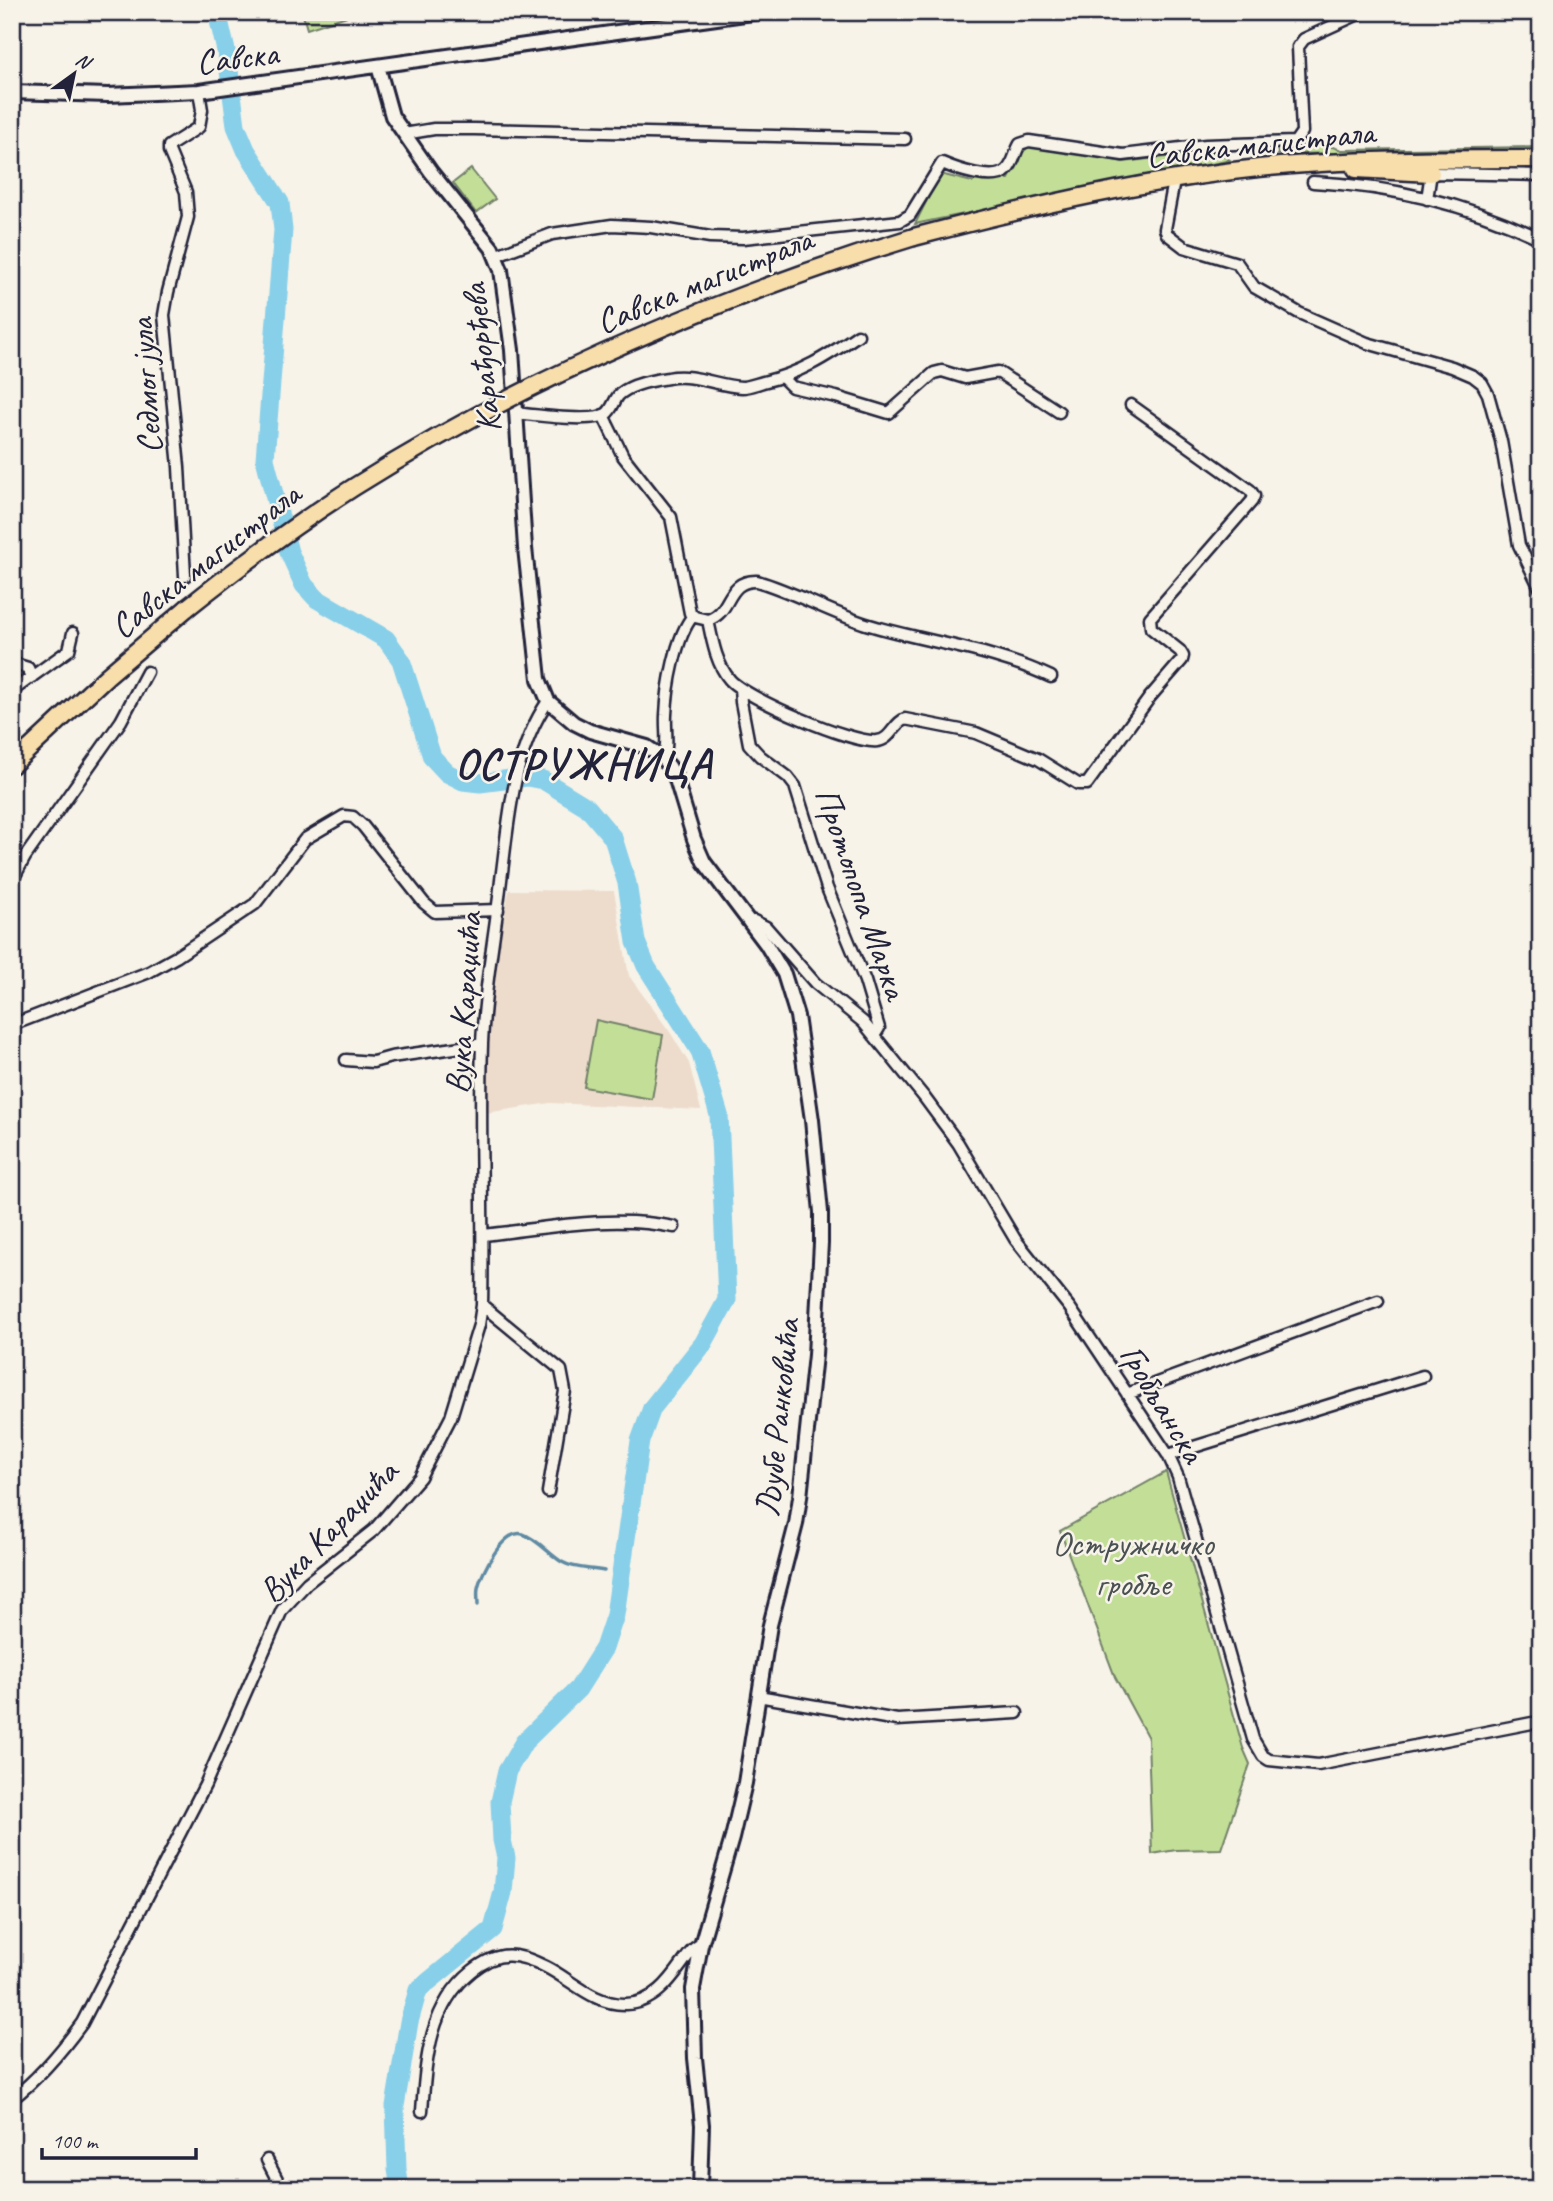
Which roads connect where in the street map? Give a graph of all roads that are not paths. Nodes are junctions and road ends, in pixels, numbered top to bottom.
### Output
1 (759, 12) edge
2 (1363, 12) edge
3 (378, 66) junction
4 (199, 91) junction
5 (12, 92) edge
6 (404, 134) junction
7 (905, 139) dead end
8 (1541, 159) edge
9 (1333, 163) junction
10 (1431, 173) junction
11 (1541, 175) edge
12 (1174, 181) junction
13 (1313, 183) dead end
14 (1427, 199) junction
15 (1541, 239) edge
16 (496, 255) junction
17 (858, 335) dead end
18 (783, 378) junction
19 (1131, 405) dead end
20 (1059, 412) dead end
21 (516, 413) junction
22 (603, 415) junction
23 (185, 576) dead end
24 (1541, 590) edge
25 (693, 615) junction
26 (708, 620) junction
27 (73, 633) dead end
28 (12, 663) edge
29 (147, 672) dead end
30 (32, 677) junction
31 (1051, 677) dead end
32 (740, 688) junction
33 (12, 691) edge
34 (548, 701) junction
35 (663, 758) junction
36 (12, 765) edge
37 (12, 881) edge
38 (498, 910) junction
39 (750, 923) junction
40 (12, 1025) edge
41 (874, 1036) junction
42 (482, 1044) junction
43 (346, 1060) dead end
44 (674, 1227) dead end
45 (484, 1236) junction
46 (1378, 1301) dead end
47 (482, 1305) junction
48 (1423, 1376) dead end
49 (1127, 1394) junction
50 (1168, 1455) junction
51 (548, 1492) dead end
52 (758, 1696) junction
53 (1017, 1713) dead end
54 (1532, 1723) dead end
55 (701, 1945) junction
56 (12, 2099) edge
57 (422, 2111) dead end
58 (267, 2160) dead end
59 (282, 2189) edge
60 (700, 2189) edge

1 - 3 street, Савска
2 - 16 street
3 - 4 street, Савска
3 - 6 street, Карађорђева
4 - 5 street, Савска
4 - 23 street, Седмог јула
6 - 7 street
6 - 16 street, Карађорђева
8 - 9 main road, Савска магистрала
9 - 10 main road
9 - 12 main road, Савска магистрала
10 - 11 street
10 - 14 street
12 - 24 street
12 - 36 main road, Савска магистрала, bridge
13 - 14 street
14 - 15 street
16 - 21 street, Карађорђева
17 - 18 street
18 - 20 street
18 - 22 street
19 - 32 street
21 - 22 street
21 - 34 street, Карађорђева
22 - 25 street
25 - 26 street
25 - 35 street
26 - 31 street
26 - 32 street, Протопопа Марка
27 - 30 street
28 - 30 street
29 - 37 street
30 - 33 street
32 - 41 street, Протопопа Марка
34 - 35 street
34 - 38 street, Вука Караџића
35 - 39 street, Љубе Ранковића
38 - 40 street
38 - 42 street, Вука Караџића
39 - 41 street, Гробљанска
39 - 52 street, Љубе Ранковића
41 - 49 street, Гробљанска
42 - 43 street
42 - 45 street, Вука Караџића
44 - 45 street
45 - 47 street, Вука Караџића
46 - 49 street
47 - 51 street
47 - 56 street, Вука Караџића
48 - 50 street
49 - 50 street, Гробљанска
50 - 54 street, Гробљанска
52 - 53 street
52 - 55 street, Љубе Ранковића
55 - 57 street
55 - 60 street, Љубе Ранковића
58 - 59 street

